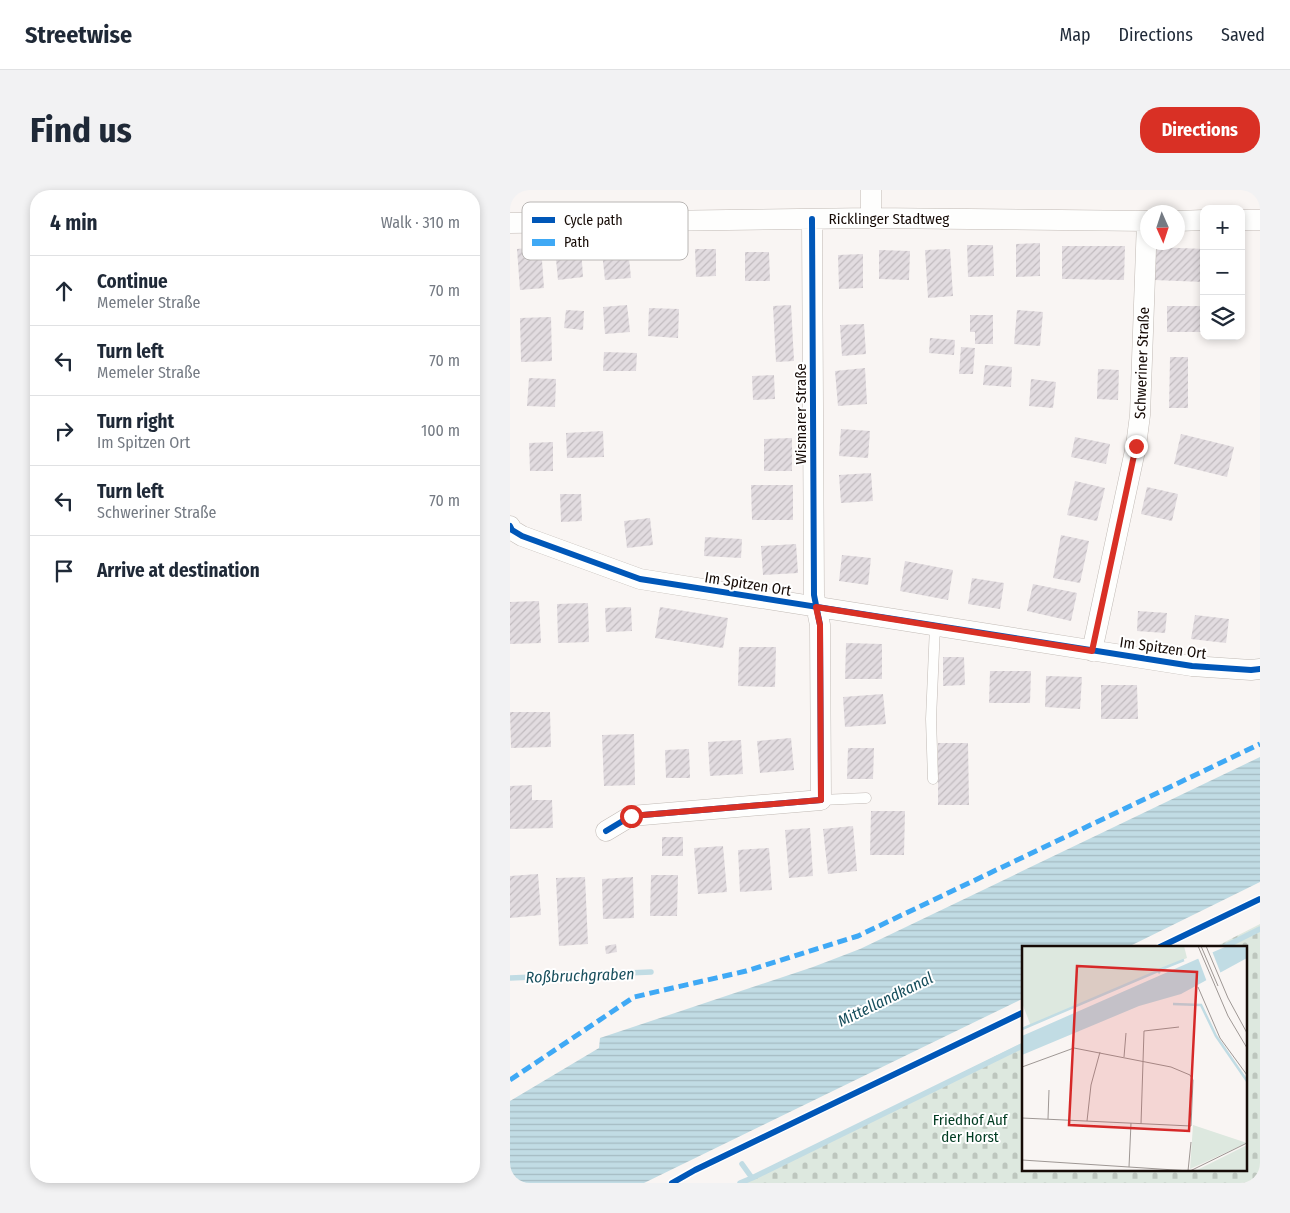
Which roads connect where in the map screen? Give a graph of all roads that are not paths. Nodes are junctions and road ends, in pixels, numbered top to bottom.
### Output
1 (871, 190) edge
2 (871, 218) junction
3 (812, 219) junction
4 (1200, 220) edge
5 (1245, 220) edge
6 (1260, 220) edge
7 (688, 221) edge
8 (1140, 221) edge
9 (1185, 221) edge
10 (1146, 250) edge
11 (510, 526) edge
12 (816, 607) junction
13 (935, 626) junction
14 (1092, 651) junction
15 (1260, 669) edge
16 (933, 779) dead end
17 (866, 798) dead end
18 (821, 800) junction
19 (606, 831) dead end

1 - 2 street
2 - 3 street, Ricklinger Stadtweg
2 - 8 street, Ricklinger Stadtweg
3 - 7 street, Ricklinger Stadtweg
3 - 12 street, Wismarer Straße
4 - 9 street
5 - 6 street
10 - 14 street, Schweriner Straße
11 - 12 street, Im Spitzen Ort
12 - 13 street, Im Spitzen Ort
12 - 18 street, Wismarer Straße
13 - 14 street, Im Spitzen Ort
13 - 16 lane
14 - 15 street, Im Spitzen Ort
17 - 18 lane
18 - 19 street

